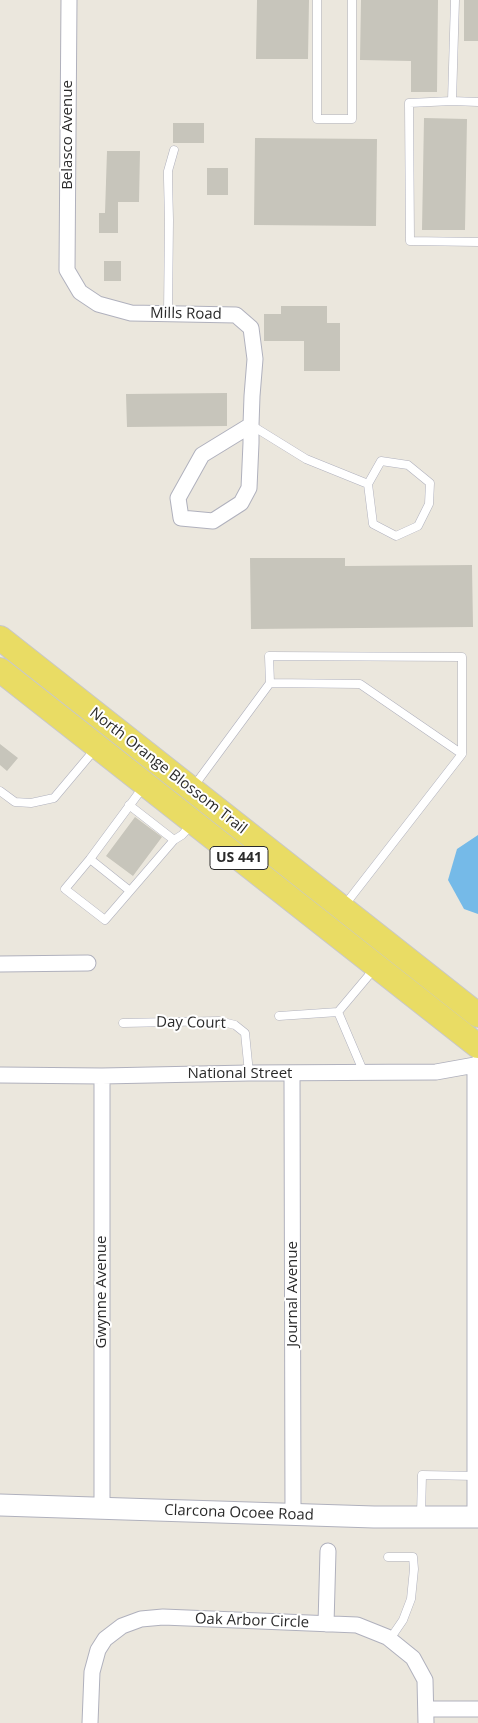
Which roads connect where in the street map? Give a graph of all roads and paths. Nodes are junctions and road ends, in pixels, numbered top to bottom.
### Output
1 (69, 0) edge
2 (317, 0) edge
3 (352, 0) edge
4 (455, 0) edge
5 (452, 101) junction
6 (478, 102) edge
7 (174, 150) dead end
8 (478, 242) edge
9 (67, 270) joint
10 (168, 314) junction
11 (251, 425) junction
12 (368, 484) junction
13 (0, 638) edge
14 (0, 670) edge
15 (270, 683) junction
16 (97, 746) junction
17 (462, 754) junction
18 (165, 768) junction
19 (146, 784) junction
20 (192, 790) junction
21 (0, 791) edge
22 (129, 805) junction
23 (193, 822) junction
24 (174, 840) junction
25 (90, 859) junction
26 (130, 891) junction
27 (342, 908) junction
28 (0, 964) edge
29 (88, 964) dead end
30 (376, 966) junction
31 (338, 1012) junction
32 (478, 1015) edge
33 (279, 1016) dead end
34 (123, 1023) dead end
35 (477, 1058) edge
36 (250, 1073) junction
37 (364, 1073) junction
38 (292, 1074) junction
39 (0, 1075) edge
40 (102, 1076) junction
41 (476, 1476) junction
42 (0, 1505) edge
43 (102, 1508) junction
44 (293, 1514) junction
45 (421, 1517) junction
46 (477, 1517) edge
47 (328, 1551) dead end
48 (388, 1557) dead end
49 (326, 1624) junction
50 (390, 1639) junction
51 (478, 1709) edge
52 (426, 1716) edge
53 (90, 1723) edge

1 - 9 street, Belasco Avenue
2 - 3 lane
4 - 5 lane
5 - 6 lane
5 - 8 lane
7 - 10 lane
9 - 10 street, Mills Road
10 - 11 street, Mills Road
11 - 11 street, Mills Road
11 - 12 lane
12 - 12 lane
13 - 18 main road, North Orange Blossom Trail / US 441
14 - 16 main road, North Orange Blossom Trail / US 441
15 - 17 lane
15 - 17 lane
15 - 20 lane
16 - 19 main road, North Orange Blossom Trail / US 441
16 - 21 lane
17 - 27 lane
18 - 19 street
18 - 20 main road, North Orange Blossom Trail / US 441
19 - 22 lane
19 - 23 main road, North Orange Blossom Trail / US 441
20 - 27 main road, North Orange Blossom Trail / US 441
22 - 24 lane
22 - 25 lane
23 - 24 lane
23 - 30 main road, North Orange Blossom Trail / US 441
24 - 26 lane
25 - 26 lane
25 - 26 lane
27 - 32 main road, North Orange Blossom Trail / US 441
28 - 29 street
30 - 31 lane
30 - 35 main road, North Orange Blossom Trail / US 441
31 - 33 lane
31 - 37 lane
34 - 36 lane, Day Court
35 - 37 street, National Street
35 - 41 street
36 - 38 street, National Street
36 - 40 street, National Street
37 - 38 street, National Street
38 - 44 street, Journal Avenue
39 - 40 street, National Street
40 - 43 street, Gwynne Avenue
41 - 45 lane
41 - 46 street
42 - 43 main road, Clarcona Ocoee Road
43 - 44 main road, Clarcona Ocoee Road
44 - 45 main road, Clarcona Ocoee Road
45 - 46 main road, Clarcona Ocoee Road
47 - 49 street
48 - 50 lane
49 - 50 street, Oak Arbor Circle
49 - 53 street, Oak Arbor Circle
50 - 52 street, Oak Arbor Circle
51 - 52 street

